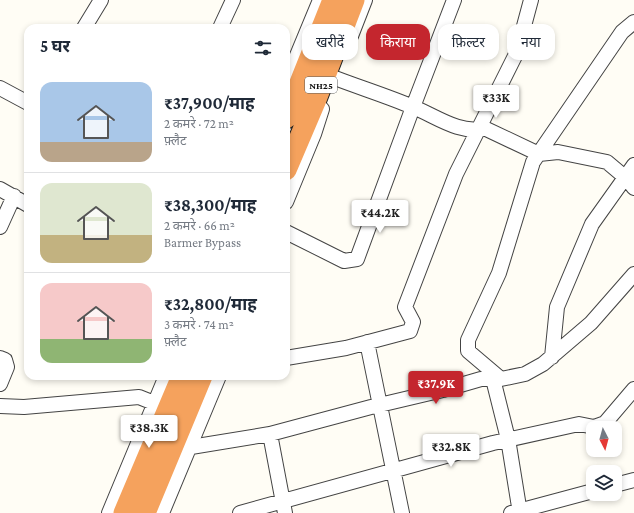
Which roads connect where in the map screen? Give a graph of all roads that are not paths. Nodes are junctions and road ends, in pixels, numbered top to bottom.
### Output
1 (101, 0) edge
2 (233, 0) edge
3 (320, 0) edge
4 (333, 0) edge
5 (354, 0) edge
6 (365, 0) edge
7 (454, 0) edge
8 (531, 0) edge
9 (634, 22) edge
10 (86, 24) edge
11 (222, 24) edge
12 (290, 72) edge
13 (335, 78) junction
14 (0, 88) edge
15 (24, 101) edge
16 (319, 104) junction
17 (413, 107) junction
18 (290, 108) edge
19 (477, 130) junction
20 (539, 154) junction
21 (290, 162) edge
22 (634, 165) edge
23 (630, 183) edge
24 (0, 189) edge
25 (290, 192) edge
26 (14, 196) junction
27 (24, 202) edge
28 (0, 227) edge
29 (290, 234) edge
30 (634, 274) edge
31 (367, 342) junction
32 (290, 357) edge
33 (552, 357) junction
34 (0, 358) edge
35 (497, 379) junction
36 (164, 380) edge
37 (180, 380) edge
38 (200, 380) edge
39 (216, 380) edge
40 (0, 384) edge
41 (634, 389) edge
42 (154, 403) junction
43 (379, 405) junction
44 (0, 406) edge
45 (270, 434) junction
46 (508, 439) junction
47 (190, 446) junction
48 (394, 470) junction
49 (634, 480) edge
50 (622, 483) edge
51 (586, 493) edge
52 (284, 507) edge
53 (517, 512) edge
54 (109, 513) edge
55 (124, 513) edge
56 (145, 513) edge
57 (162, 513) edge
58 (240, 513) edge
59 (402, 513) edge

1 - 10 street
2 - 11 street
3 - 12 street
4 - 18 highway, NH25
5 - 16 highway, NH25
6 - 13 street
7 - 17 street
8 - 19 street
9 - 20 street
13 - 16 street
13 - 17 street
14 - 15 street
16 - 21 highway, NH25
16 - 25 street
17 - 19 street
17 - 29 street
19 - 20 street
19 - 31 street
20 - 23 street
20 - 35 street
22 - 23 street
23 - 33 street
24 - 26 street
26 - 27 street
26 - 28 street
30 - 33 street
31 - 32 street
31 - 43 street
33 - 35 street
34 - 40 street
35 - 43 street
35 - 46 street
36 - 42 street
37 - 55 highway
38 - 56 highway
39 - 47 street
41 - 46 street
42 - 44 street
42 - 54 street
43 - 45 street
43 - 48 street
45 - 47 street
45 - 52 street
46 - 48 street
46 - 53 street
47 - 57 street
48 - 52 street
48 - 59 street
49 - 50 street
51 - 53 street
52 - 58 street

